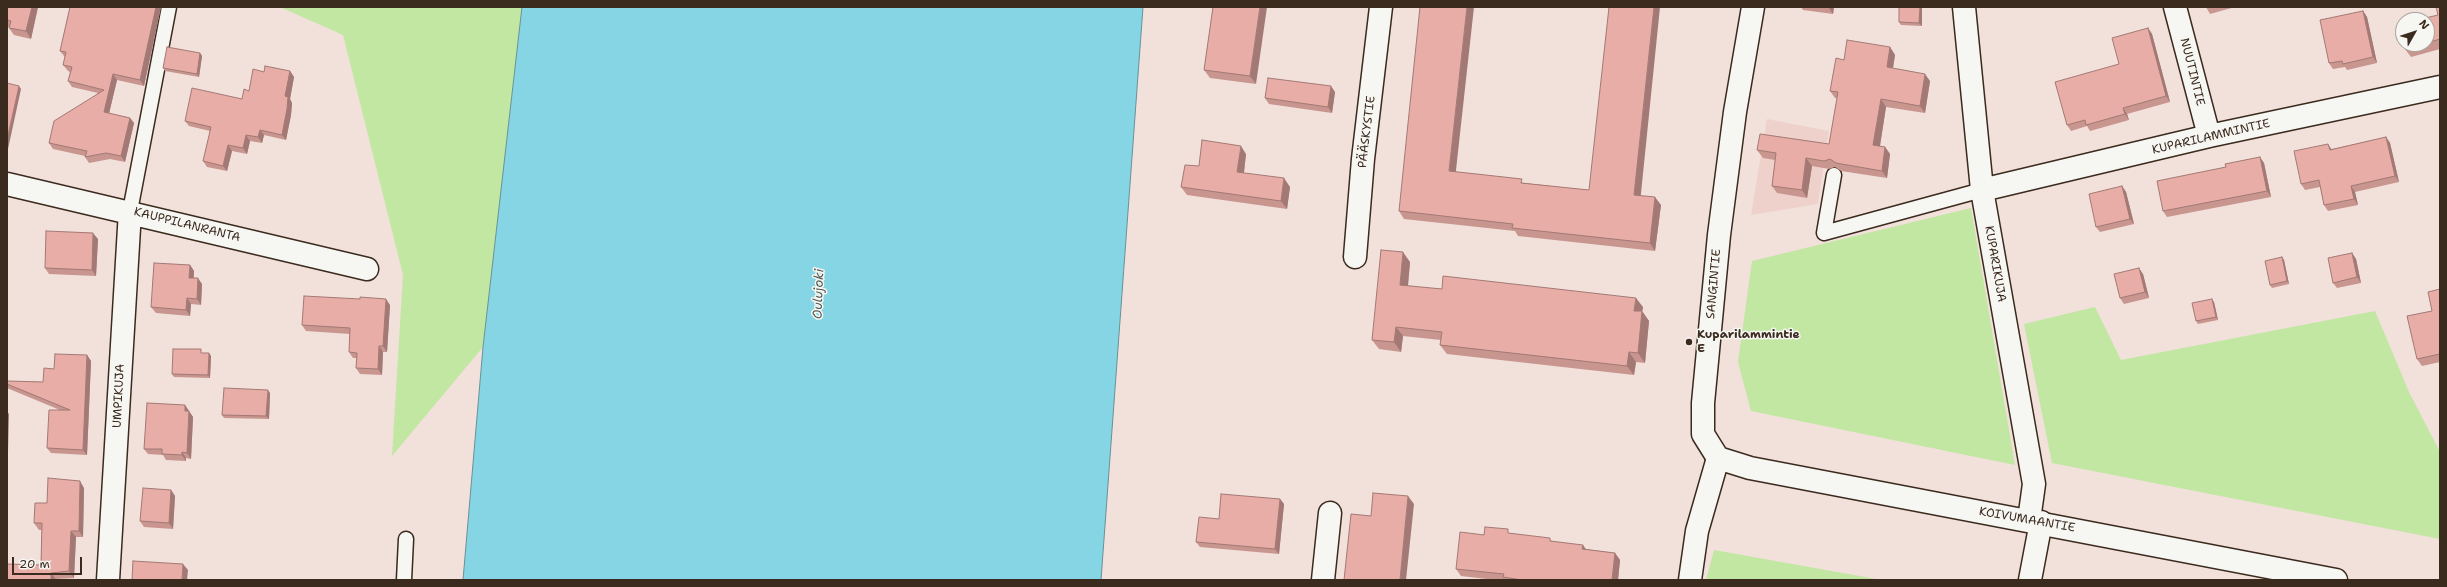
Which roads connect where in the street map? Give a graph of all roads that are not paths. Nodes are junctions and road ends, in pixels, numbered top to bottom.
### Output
1 (169, 7) edge
2 (1381, 7) edge
3 (1753, 7) edge
4 (1964, 7) edge
5 (2175, 7) edge
6 (2440, 86) edge
7 (2209, 136) junction
8 (1834, 176) edge
9 (7, 184) edge
10 (1982, 190) junction
11 (130, 211) junction
12 (1355, 258) dead end
13 (366, 268) dead end
14 (1718, 458) junction
15 (1330, 513) dead end
16 (2035, 521) junction
17 (406, 539) dead end
18 (108, 580) edge
19 (404, 580) edge
20 (1323, 580) edge
21 (1690, 580) edge
22 (2030, 580) edge
23 (2336, 580) edge

1 - 11 lane
2 - 12 street, PÄÄSKYSTIE
3 - 14 street, SANGINTIE
4 - 10 street, KUPARIKUJA
5 - 7 street, NUUTINTIE
6 - 7 street, KUPARILAMMINTIE
7 - 10 street, KUPARILAMMINTIE
8 - 10 lane
9 - 11 street, KAUPPILANRANTA
10 - 16 street, KUPARIKUJA
11 - 13 street, KAUPPILANRANTA
11 - 18 street, UMPIKUJA
14 - 16 street, KOIVUMAANTIE
14 - 21 street
15 - 20 street
16 - 22 street, KUPARIKUJA
16 - 23 street, KOIVUMAANTIE
17 - 19 lane

